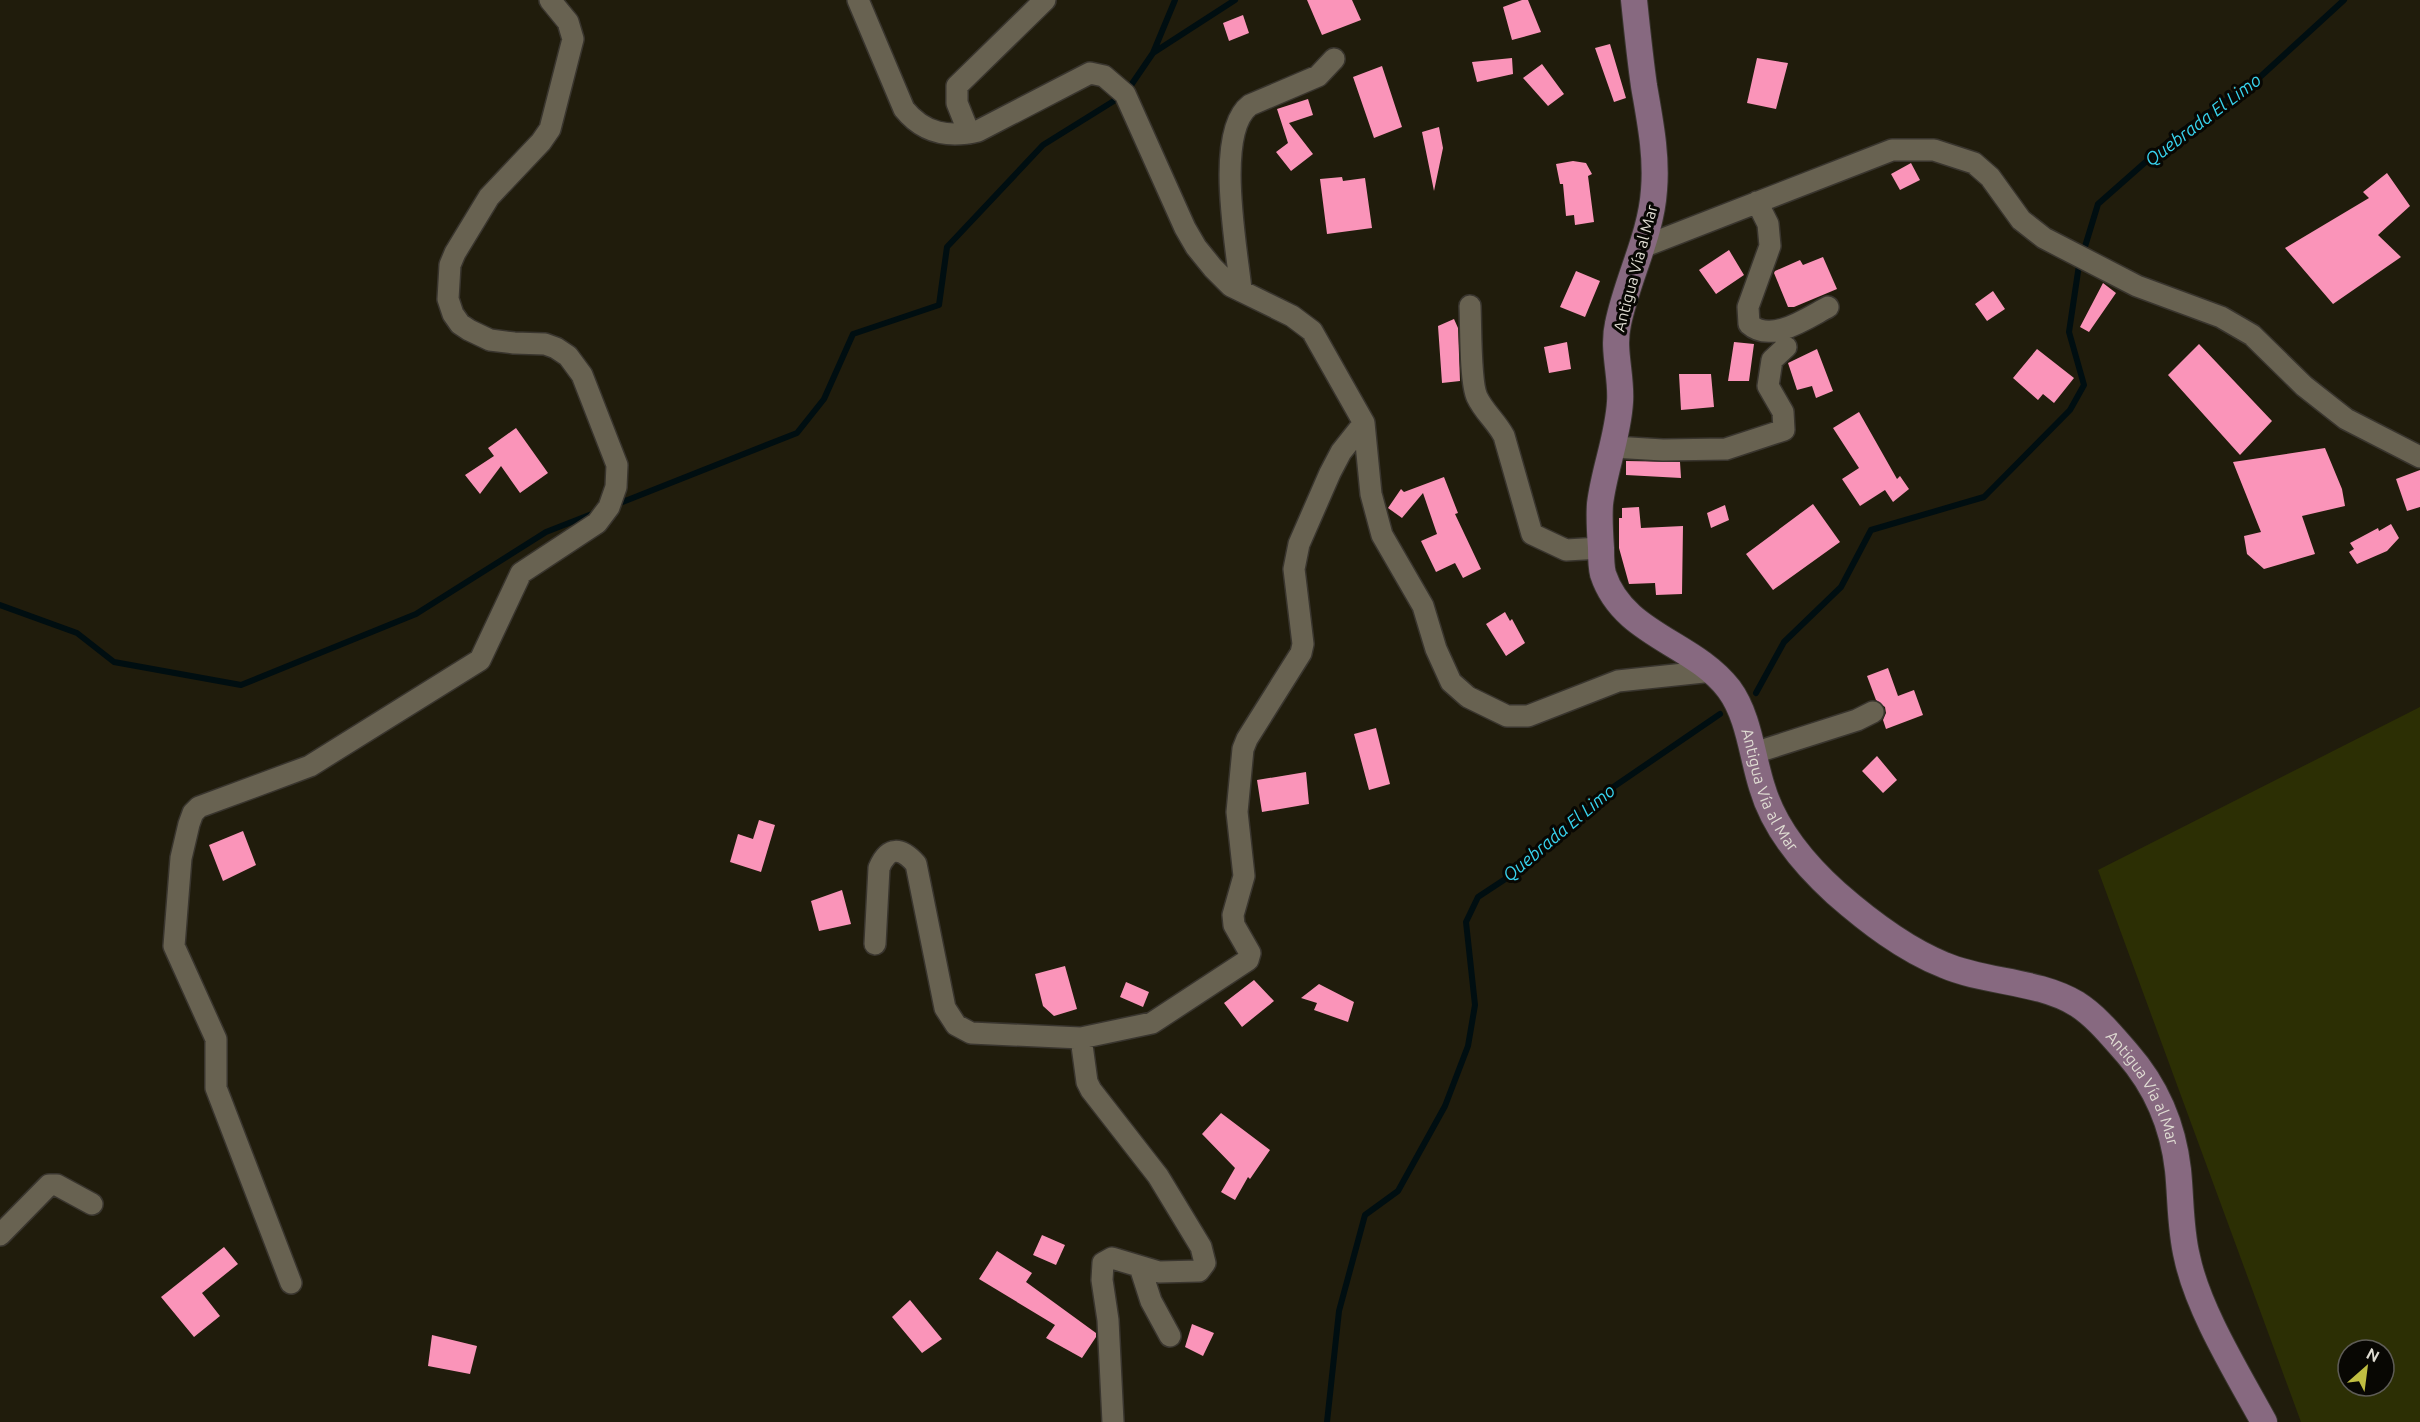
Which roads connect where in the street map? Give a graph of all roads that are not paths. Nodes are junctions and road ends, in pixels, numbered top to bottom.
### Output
1 (550, 0) edge
2 (858, 0) edge
3 (1045, 0) edge
4 (1634, 0) edge
5 (1334, 59) dead end
6 (969, 133) junction
7 (1757, 202) junction
8 (1640, 248) junction
9 (1241, 290) junction
10 (1470, 306) dead end
11 (1828, 307) dead end
12 (1786, 347) dead end
13 (1364, 423) junction
14 (1613, 447) junction
15 (2420, 457) edge
16 (1601, 548) junction
17 (1713, 671) junction
18 (1873, 712) dead end
19 (1754, 753) junction
20 (875, 944) dead end
21 (1081, 1038) junction
22 (92, 1204) dead end
23 (0, 1236) edge
24 (1140, 1267) junction
25 (291, 1283) dead end
26 (1170, 1336) dead end
27 (1113, 1422) edge
28 (2264, 1422) edge

1 - 25 street
2 - 6 street
3 - 6 street
4 - 8 main road, Antigua Vía al Mar
5 - 9 street
6 - 9 street
7 - 8 street
7 - 11 street
7 - 15 street
8 - 14 main road, Antigua Vía al Mar
9 - 13 street
10 - 16 street
12 - 14 street
13 - 17 street
13 - 21 street
14 - 16 main road, Antigua Vía al Mar
16 - 17 main road, Antigua Vía al Mar
17 - 19 main road, Antigua Vía al Mar
18 - 19 street
19 - 28 main road, Antigua Vía al Mar
20 - 21 street
21 - 24 street
22 - 23 street
24 - 26 street
24 - 27 street

